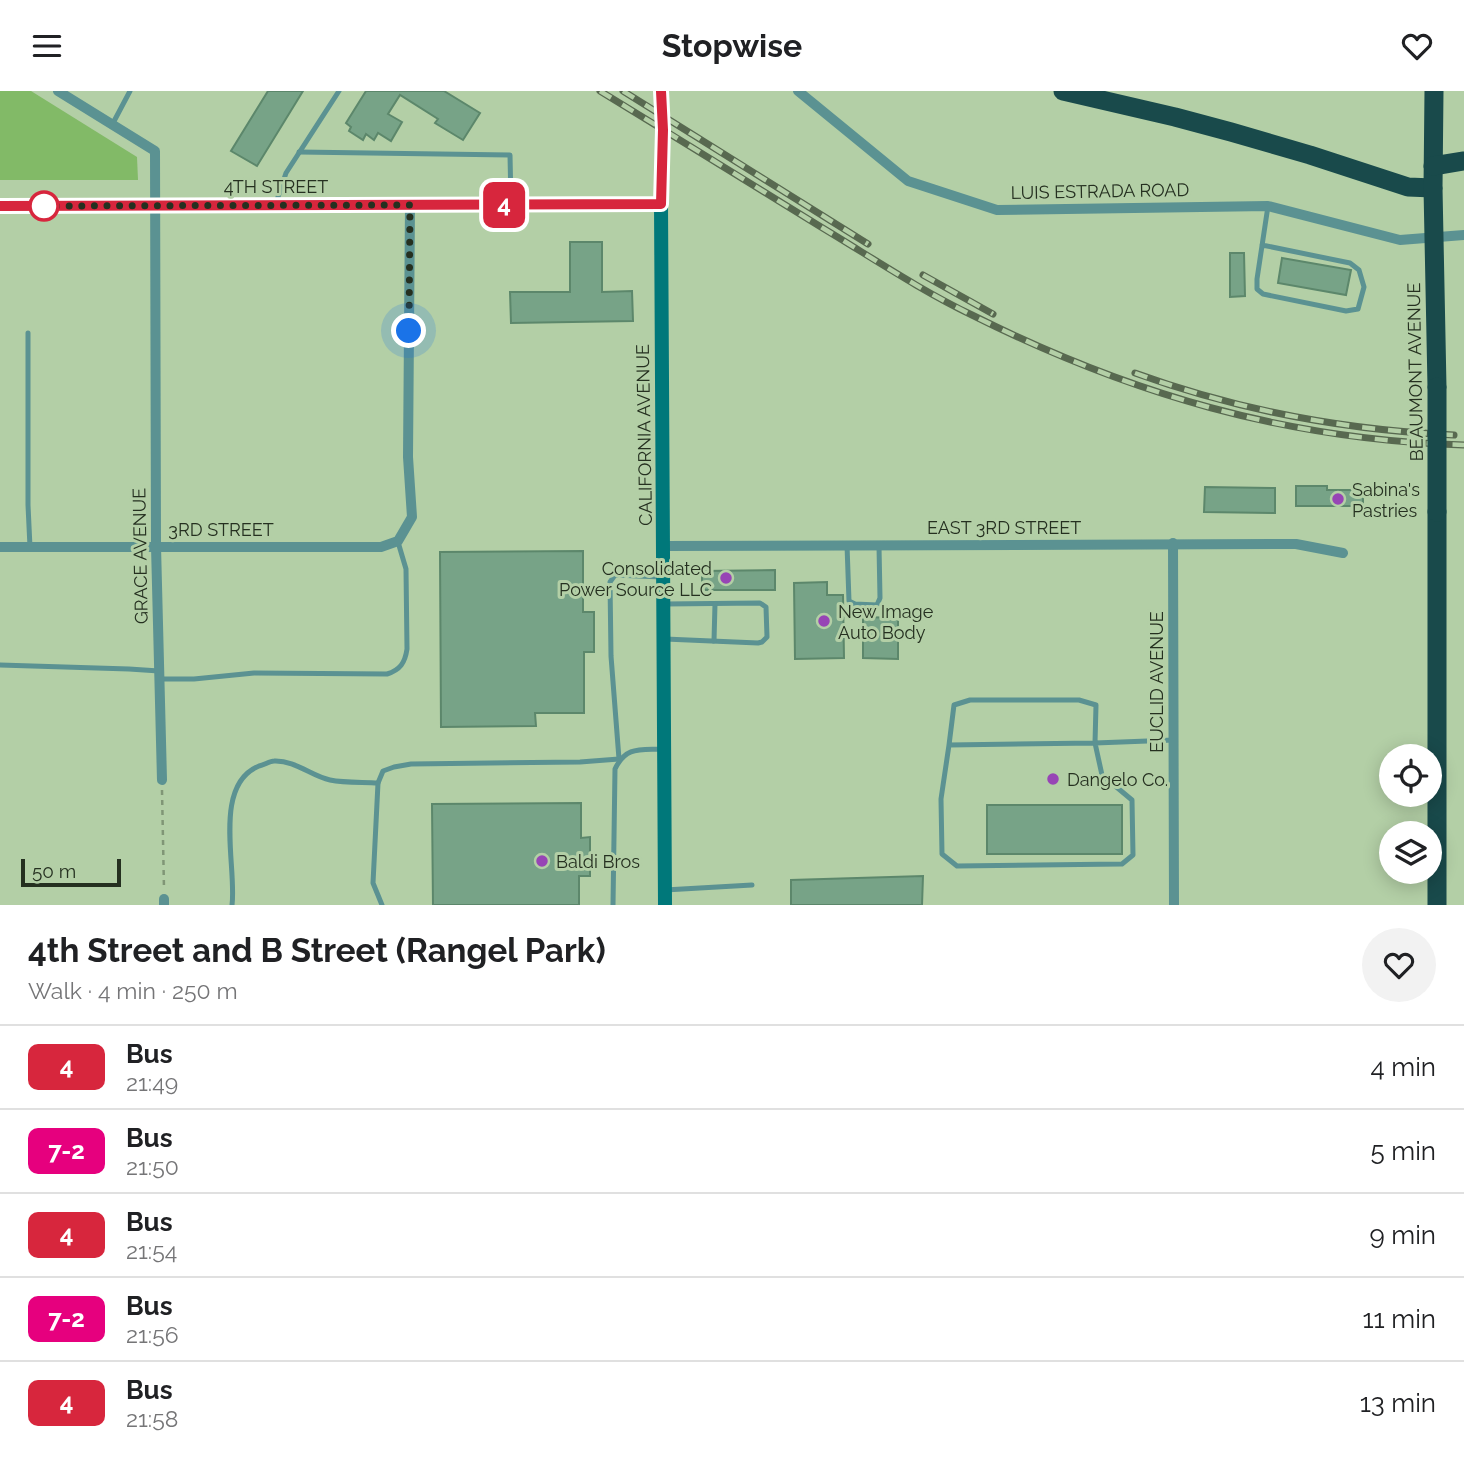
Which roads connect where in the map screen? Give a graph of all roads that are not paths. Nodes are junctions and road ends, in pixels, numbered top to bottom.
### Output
1 (58, 91) edge
2 (130, 91) edge
3 (339, 91) edge
4 (661, 91) edge
5 (798, 91) edge
6 (1063, 91) edge
7 (1434, 91) edge
8 (112, 125) junction
9 (299, 152) junction
10 (1464, 162) edge
11 (1433, 166) junction
12 (1433, 188) junction
13 (661, 204) junction
14 (410, 205) junction
15 (511, 205) junction
16 (0, 206) edge
17 (155, 206) junction
18 (275, 206) junction
19 (1268, 206) junction
20 (1464, 235) edge
21 (1435, 238) junction
22 (1262, 245) junction
23 (28, 333) dead end
24 (398, 541) junction
25 (1173, 543) junction
26 (847, 545) junction
27 (879, 545) junction
28 (156, 546) junction
29 (664, 546) junction
30 (0, 547) edge
31 (30, 547) junction
32 (1343, 553) dead end
33 (664, 577) junction
34 (665, 604) junction
35 (715, 604) junction
36 (665, 639) junction
37 (714, 641) junction
38 (0, 665) edge
39 (159, 675) junction
40 (1174, 740) junction
41 (1095, 743) junction
42 (949, 745) junction
43 (665, 749) junction
44 (619, 759) junction
45 (162, 780) road end
46 (378, 783) junction
47 (752, 885) dead end
48 (665, 898) edge
49 (232, 905) edge
50 (382, 905) edge
51 (613, 905) edge
52 (1174, 905) edge
53 (1437, 905) edge

1 - 8 street
2 - 8 lane
3 - 9 lane
4 - 13 street, CALIFORNIA AVENUE
5 - 19 street, LUIS ESTRADA ROAD
6 - 12 highway
7 - 11 highway, BEAUMONT AVENUE
8 - 17 street, GRACE AVENUE
9 - 15 lane
9 - 18 lane
10 - 11 highway
11 - 12 highway, BEAUMONT AVENUE
12 - 21 highway, BEAUMONT AVENUE
13 - 15 street, 4TH STREET
13 - 29 street, CALIFORNIA AVENUE
14 - 15 street, 4TH STREET
14 - 18 street, 4TH STREET
14 - 24 street
16 - 17 street, 4TH STREET
17 - 18 street, 4TH STREET
17 - 28 street, GRACE AVENUE
19 - 21 street, LUIS ESTRADA ROAD
19 - 22 lane
20 - 21 street, LUIS ESTRADA ROAD
21 - 53 highway, BEAUMONT AVENUE, bridge
22 - 22 lane
23 - 31 lane
24 - 28 street, 3RD STREET
24 - 39 lane
25 - 27 street, EAST 3RD STREET
25 - 32 street, EAST 3RD STREET
25 - 40 street, EUCLID AVENUE
26 - 27 street, EAST 3RD STREET
26 - 27 lane
26 - 29 street, EAST 3RD STREET
28 - 31 street, 3RD STREET
28 - 39 street, GRACE AVENUE
29 - 33 street, CALIFORNIA AVENUE
30 - 31 street, 3RD STREET
33 - 34 street, CALIFORNIA AVENUE
33 - 44 lane
34 - 35 lane
34 - 36 street, CALIFORNIA AVENUE
35 - 37 lane
35 - 37 lane
36 - 37 lane
36 - 43 street, CALIFORNIA AVENUE
38 - 39 lane
39 - 45 street, GRACE AVENUE
40 - 41 lane
40 - 52 street, EUCLID AVENUE
41 - 42 lane
41 - 42 lane
41 - 42 lane
43 - 44 lane
43 - 48 street, CALIFORNIA AVENUE
44 - 46 lane
44 - 51 lane
46 - 49 lane
46 - 50 lane
47 - 48 lane

